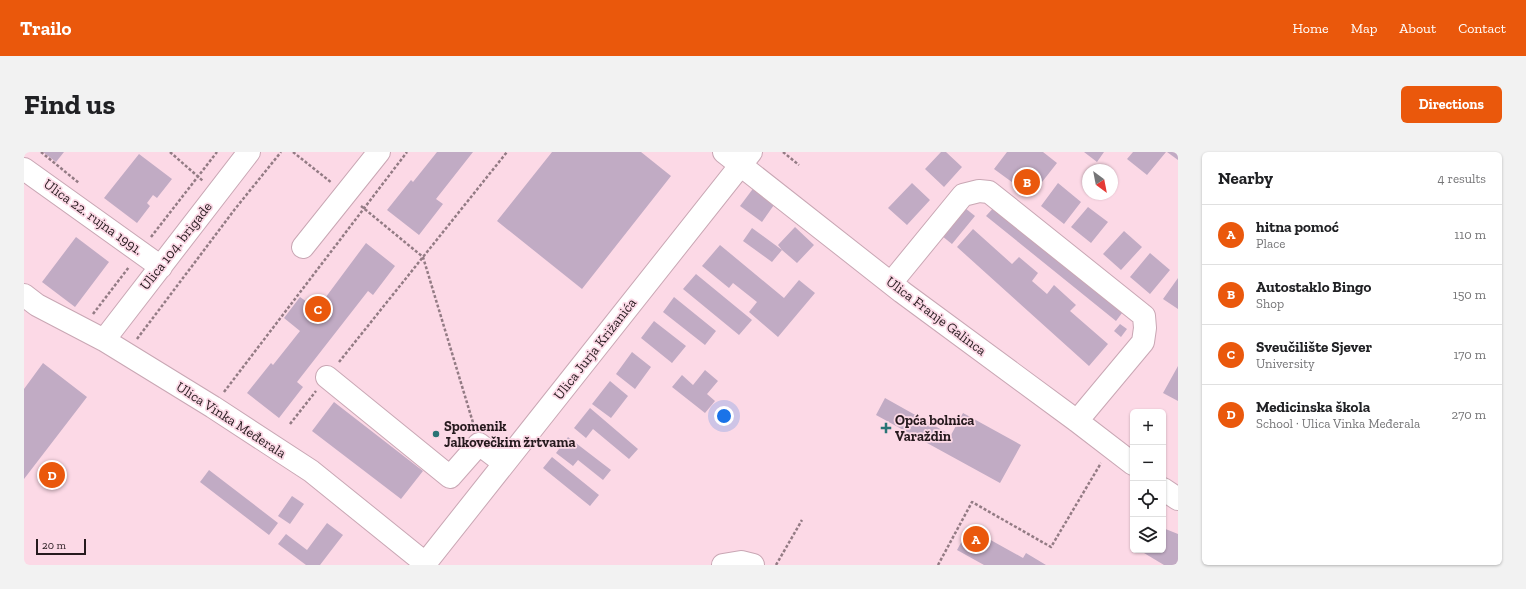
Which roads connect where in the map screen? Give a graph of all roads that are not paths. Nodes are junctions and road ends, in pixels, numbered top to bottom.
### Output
1 (249, 152) edge
2 (379, 152) edge
3 (739, 156) edge
4 (24, 168) edge
5 (303, 247) dead end
6 (161, 266) junction
7 (891, 284) junction
8 (24, 295) edge
9 (104, 340) junction
10 (327, 378) road end
11 (1077, 421) junction
12 (1130, 462) edge
13 (504, 464) junction
14 (1166, 491) edge
15 (1178, 499) edge
16 (424, 564) edge
17 (723, 565) edge
18 (753, 565) edge

1 - 6 street, Ulica 104. brigade
2 - 5 street
3 - 7 street, Ulica Franje Galinca
3 - 13 street, Ulica Jurja Križanića
4 - 6 street, Ulica 22. rujna 1991.
6 - 9 street, Ulica 104. brigade
7 - 11 street, Ulica Franje Galinca
7 - 11 street
8 - 9 street, Ulica Vinka Međerala
9 - 16 street, Ulica Vinka Međerala
10 - 13 street
11 - 12 street, Ulica Franje Galinca
13 - 16 street, Ulica Jurja Križanića
14 - 15 street
17 - 18 street

